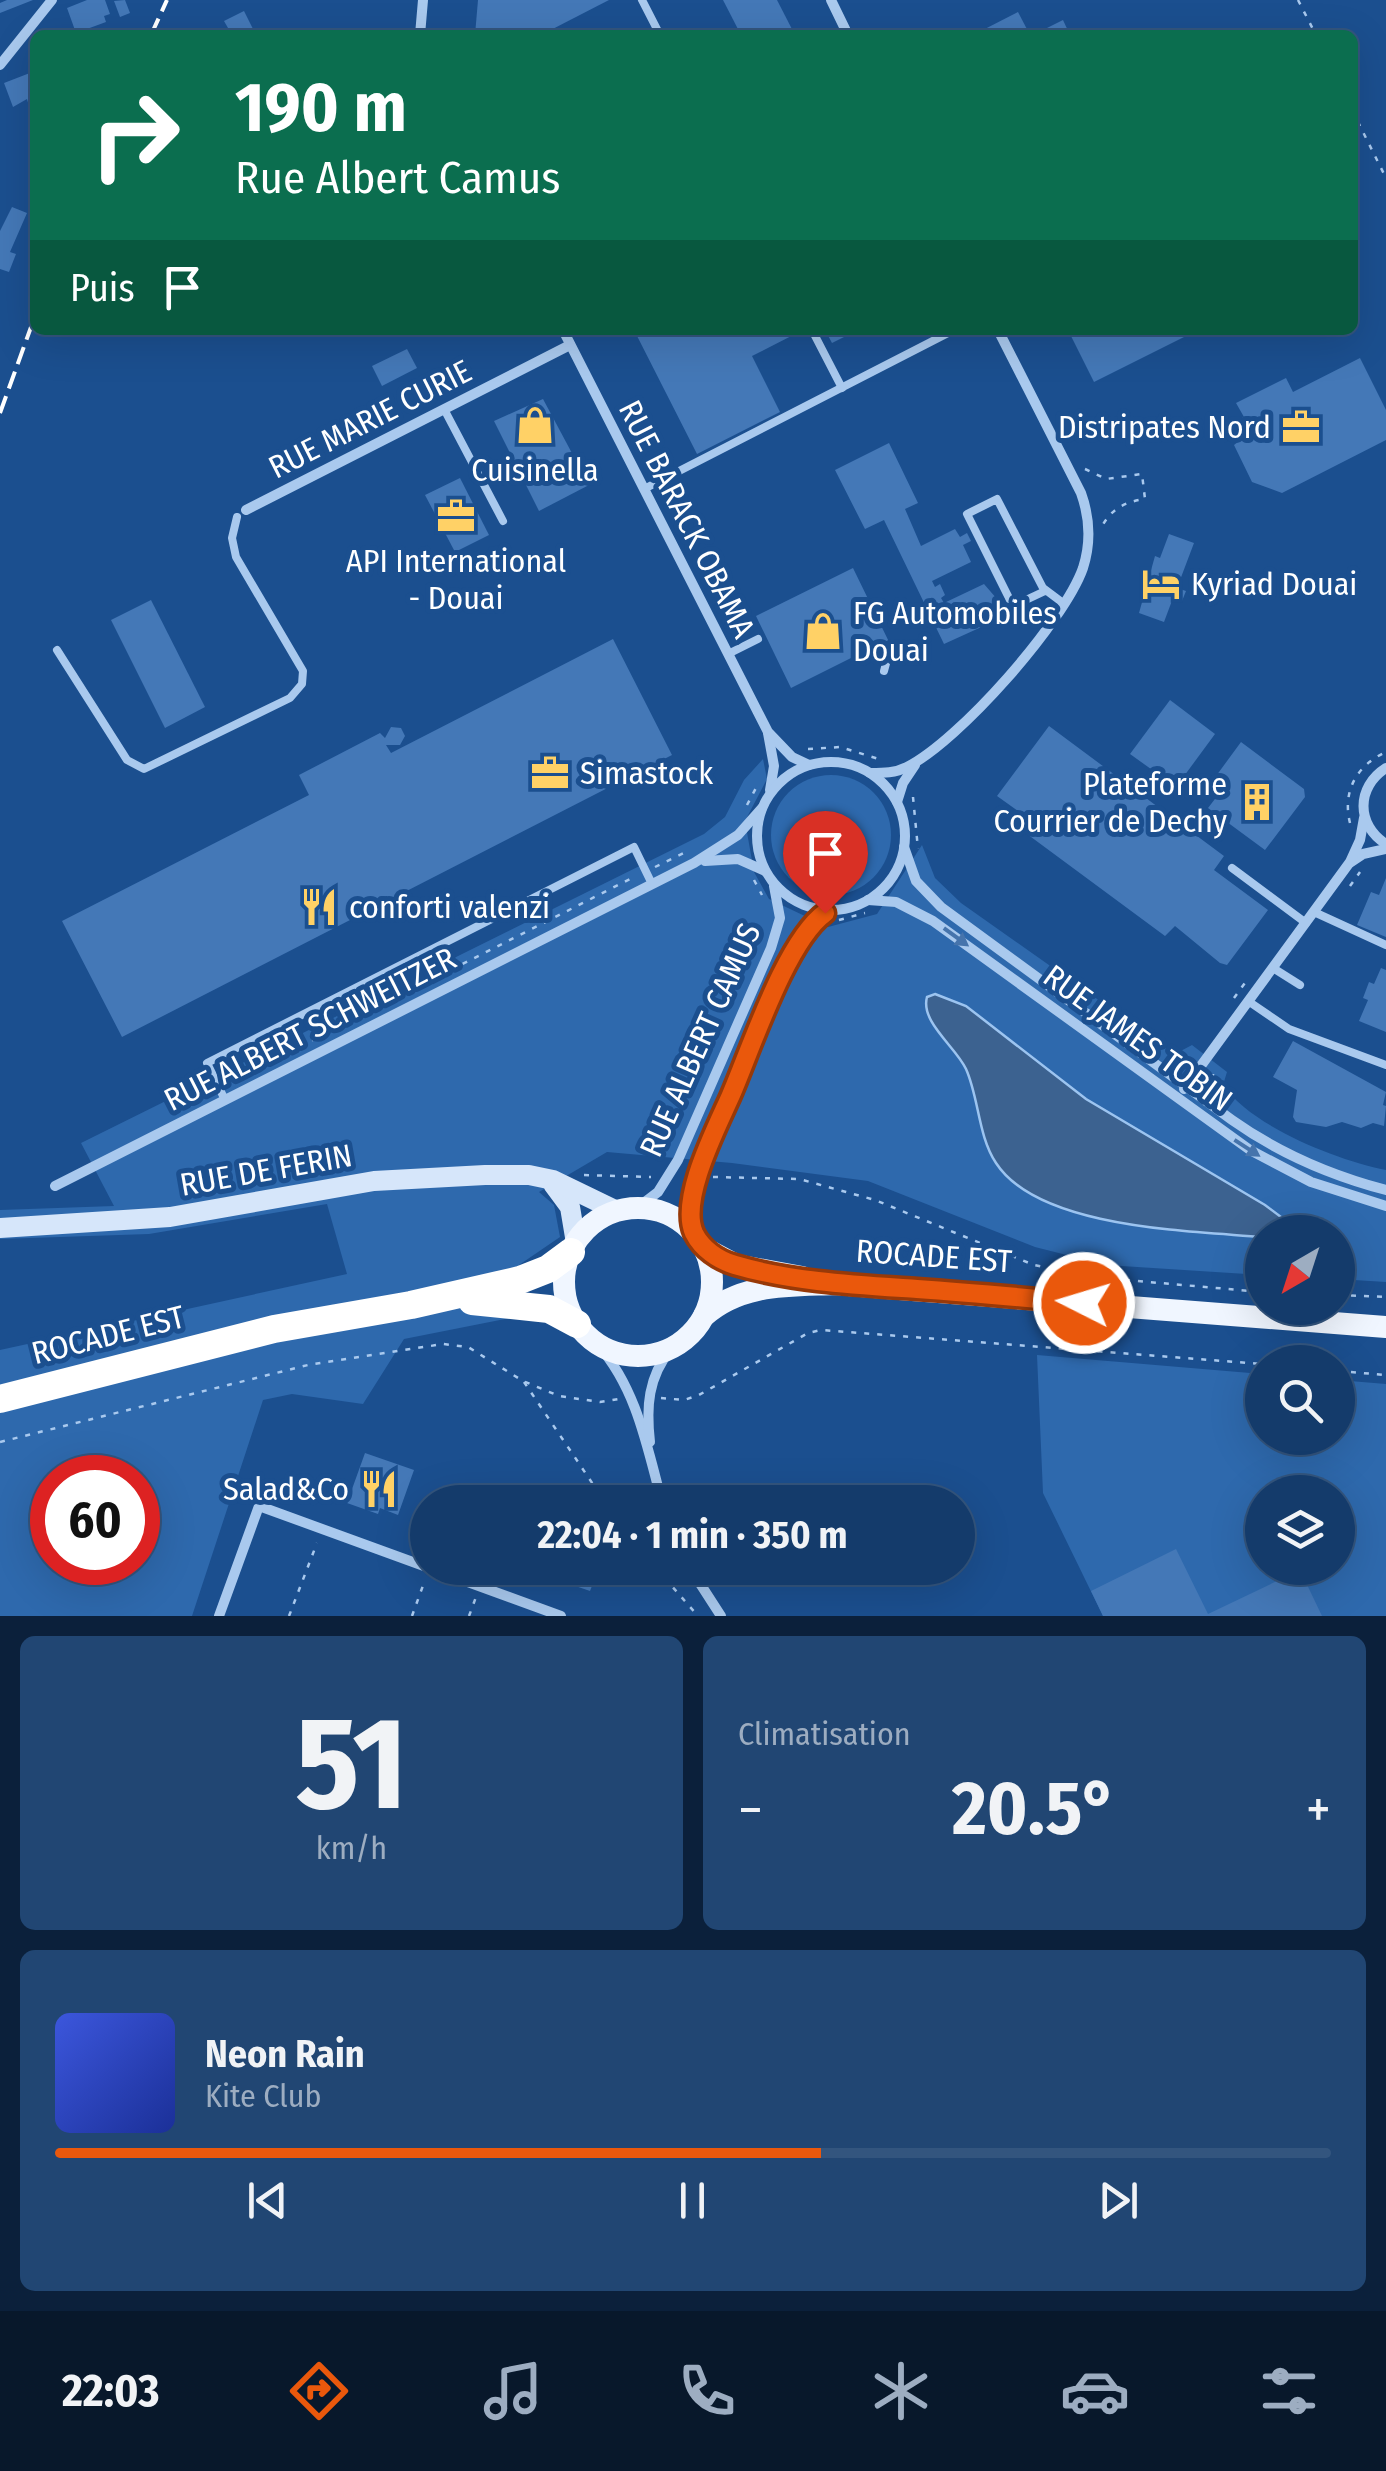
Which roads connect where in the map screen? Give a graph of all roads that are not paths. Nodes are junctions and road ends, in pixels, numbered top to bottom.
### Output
1 (52, 0) edge
2 (423, 0) edge
3 (642, 0) edge
4 (830, 0) edge
5 (420, 30) edge
6 (657, 30) edge
7 (845, 30) edge
8 (0, 65) edge
9 (565, 335) edge
10 (815, 335) edge
11 (944, 335) edge
12 (1001, 335) edge
13 (570, 345) junction
14 (842, 388) junction
15 (444, 409) junction
16 (644, 489) junction
17 (241, 514) joint
18 (503, 521) dead end
19 (1045, 591) junction
20 (1063, 604) junction
21 (758, 639) dead end
22 (57, 650) dead end
23 (897, 650) dead end
24 (728, 654) junction
25 (884, 670) dead end
26 (768, 732) junction
27 (919, 760) junction
28 (809, 765) junction
29 (1386, 768) edge
30 (870, 773) junction
31 (897, 802) junction
32 (765, 803) junction
33 (1364, 818) junction
34 (904, 846) junction
35 (1386, 847) edge
36 (1350, 862) junction
37 (694, 863) junction
38 (1232, 868) dead end
39 (769, 876) junction
40 (652, 884) junction
41 (872, 904) junction
42 (1314, 912) junction
43 (830, 916) junction
44 (1306, 922) junction
45 (1386, 944) edge
46 (1273, 968) junction
47 (1300, 984) dead end
48 (1248, 1001) junction
49 (1386, 1065) edge
50 (1186, 1086) junction
51 (1177, 1098) junction
52 (226, 1100) junction
53 (548, 1179) junction
54 (55, 1186) dead end
55 (1386, 1190) edge
56 (1386, 1206) edge
57 (627, 1210) junction
58 (0, 1228) edge
59 (700, 1241) junction
60 (573, 1248) junction
61 (835, 1284) junction
62 (411, 1305) junction
63 (704, 1316) junction
64 (577, 1324) junction
65 (1386, 1327) edge
66 (598, 1345) junction
67 (671, 1349) junction
68 (0, 1399) edge
69 (652, 1462) junction
70 (658, 1485) edge
71 (410, 1561) edge
72 (477, 1585) edge
73 (701, 1585) edge
74 (220, 1616) edge
75 (561, 1616) edge
76 (721, 1616) edge

1 - 8 street
2 - 5 street
3 - 6 lane
4 - 7 street
9 - 13 street, RUE BARACK OBAMA
10 - 14 lane
11 - 14 lane
12 - 20 street
13 - 15 street, RUE MARIE CURIE
13 - 16 street, RUE BARACK OBAMA
14 - 16 lane
15 - 17 street, RUE MARIE CURIE
15 - 18 lane
16 - 24 street, RUE BARACK OBAMA
17 - 22 lane
19 - 19 lane
19 - 20 lane
20 - 27 street
21 - 24 lane
23 - 25 lane
24 - 26 street, RUE BARACK OBAMA
26 - 28 street, RUE BARACK OBAMA
26 - 32 street, RUE BARACK OBAMA
27 - 30 street
27 - 31 street
28 - 30 street
28 - 32 street
29 - 33 street
30 - 31 street
31 - 34 street
32 - 37 street, RUE ALBERT SCHWEITZER
32 - 39 street
33 - 35 street
33 - 36 street
34 - 41 street
34 - 50 street, RUE JAMES TOBIN
35 - 36 street
36 - 42 street
37 - 39 street, RUE ALBERT SCHWEITZER
37 - 40 street, RUE ALBERT SCHWEITZER
38 - 44 lane
39 - 43 street
39 - 57 street, RUE ALBERT CAMUS
40 - 52 street, RUE ALBERT SCHWEITZER
40 - 52 lane
41 - 43 street
41 -> 51 street, RUE JAMES TOBIN
42 - 44 street
42 - 45 lane
43 - 59 street, RUE ALBERT CAMUS
44 - 46 street
46 - 47 lane
46 - 48 street
48 - 49 lane
48 - 50 street
50 - 51 street
50 - 55 street, RUE JAMES TOBIN
51 -> 56 street, RUE JAMES TOBIN
52 - 54 street, RUE ALBERT SCHWEITZER
53 - 57 street, RUE DE FERIN
53 - 58 street, RUE DE FERIN
53 - 60 street
57 - 59 main road
57 - 60 main road
59 - 61 main road, ROCADE EST
59 - 63 main road
60 - 62 highway, ROCADE EST
60 - 64 main road
61 - 63 main road, ROCADE EST
61 - 65 main road, ROCADE EST
62 - 64 highway, ROCADE EST
62 - 68 highway, ROCADE EST
63 - 67 main road
64 - 66 main road
66 - 67 main road
66 - 69 street
67 - 69 street
69 - 70 street
71 - 74 street
72 - 75 street
73 - 76 street

